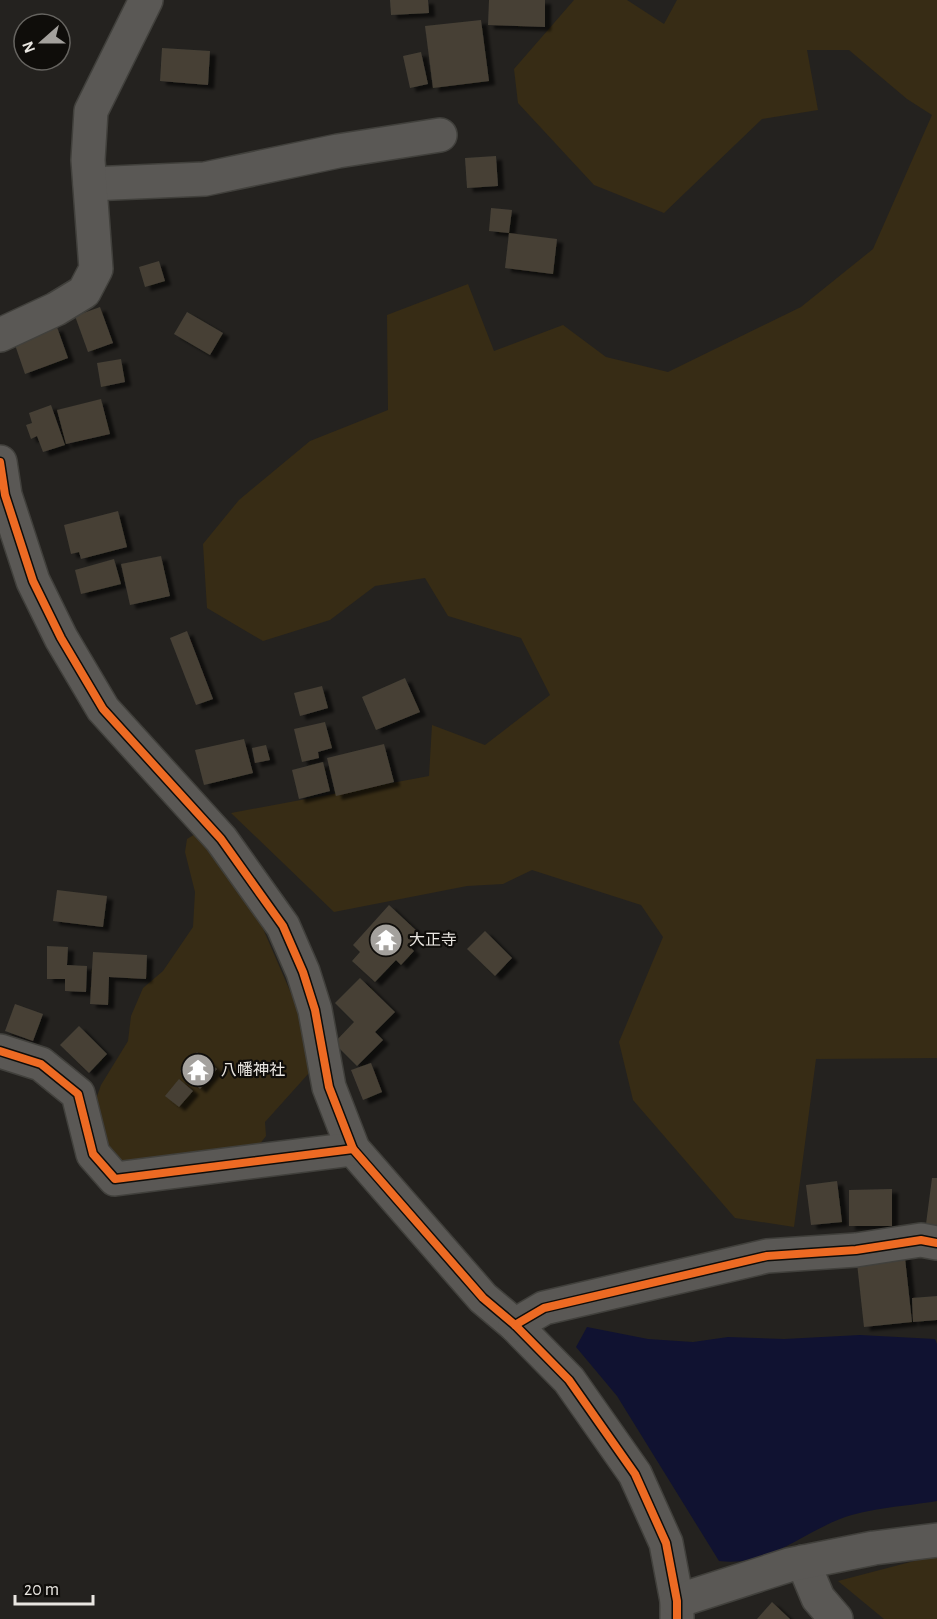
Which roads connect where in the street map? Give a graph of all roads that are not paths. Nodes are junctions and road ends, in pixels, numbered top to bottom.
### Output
1 (146, 0) edge
2 (440, 135) dead end
3 (90, 184) junction
4 (0, 335) edge
5 (0, 462) edge
6 (0, 1051) edge
7 (353, 1149) junction
8 (937, 1242) edge
9 (515, 1325) junction
10 (937, 1540) edge
11 (803, 1562) junction
12 (677, 1610) edge
13 (836, 1619) edge

1 - 3 street
2 - 3 street
3 - 4 street
5 - 7 street
6 - 7 street
7 - 9 street
8 - 9 street
9 - 12 street
10 - 11 street
11 - 12 street
11 - 13 street

